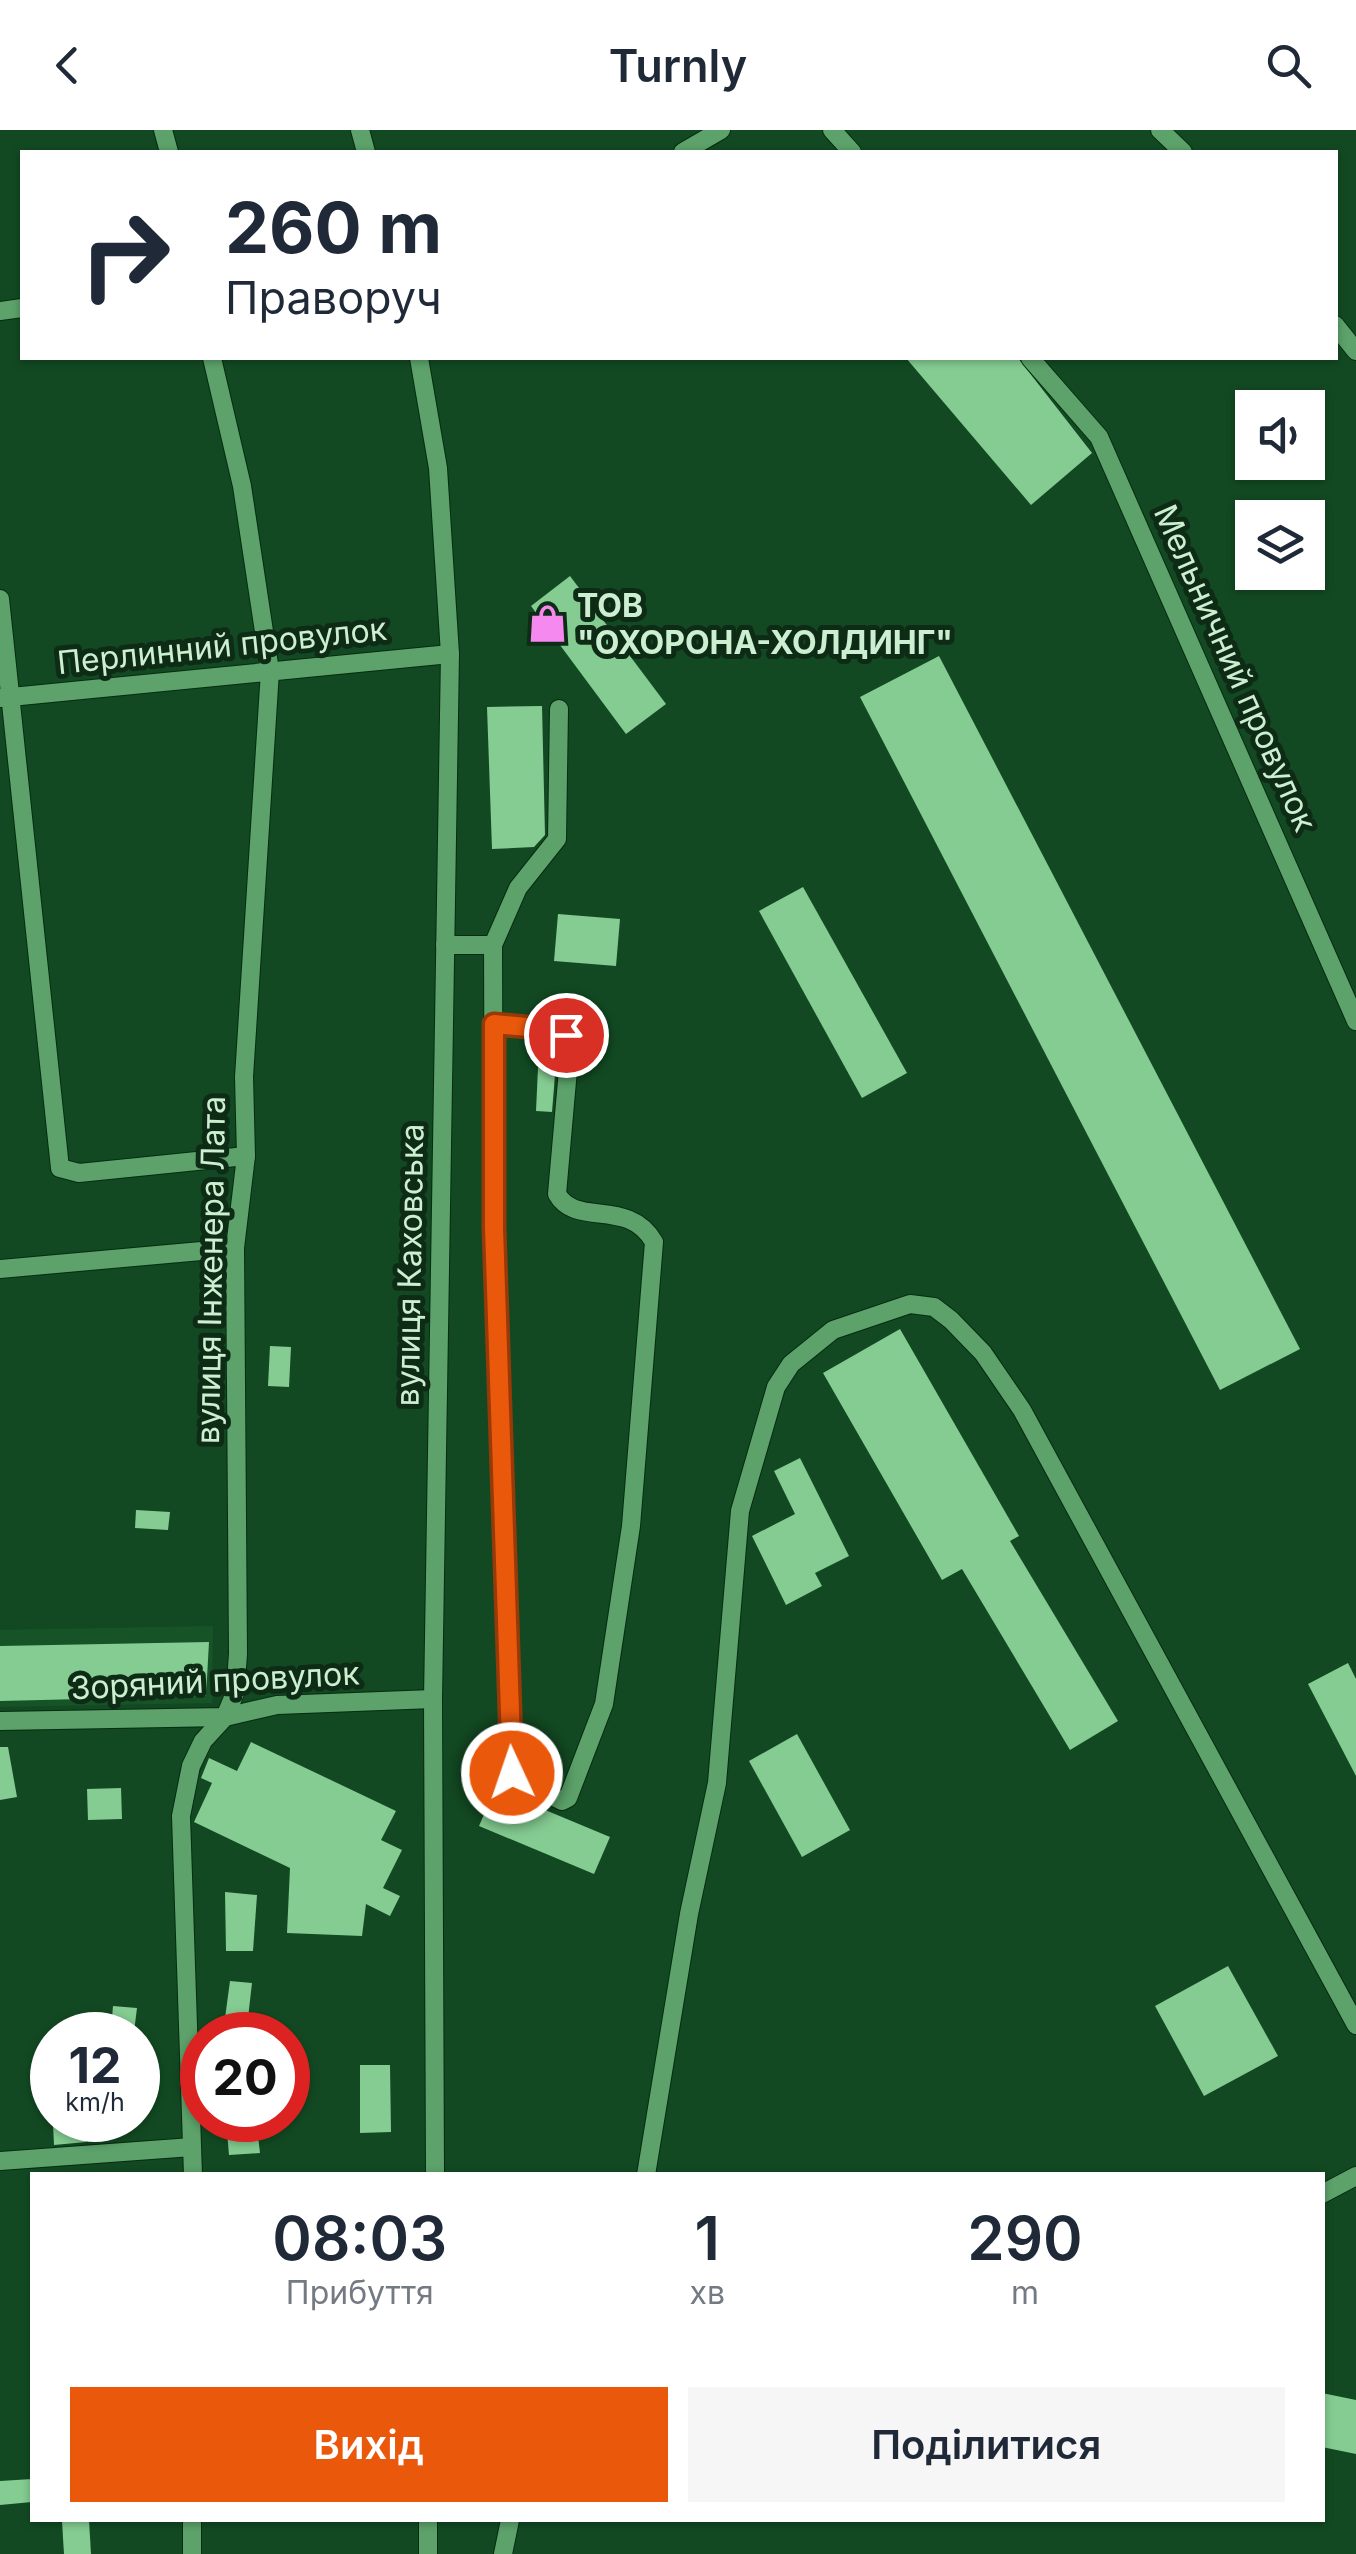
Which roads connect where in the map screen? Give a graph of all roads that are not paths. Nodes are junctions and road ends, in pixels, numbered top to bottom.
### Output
1 (721, 130) edge
2 (832, 130) edge
3 (1160, 130) edge
4 (686, 150) edge
5 (850, 150) edge
6 (1180, 150) edge
7 (1338, 329) edge
8 (1356, 351) edge
9 (212, 360) edge
10 (419, 360) edge
11 (1032, 360) edge
12 (0, 599) edge
13 (450, 654) junction
14 (270, 672) junction
15 (4, 698) edge
16 (559, 709) dead end
17 (446, 945) junction
18 (493, 946) junction
19 (1356, 1021) edge
20 (494, 1024) junction
21 (246, 1156) junction
22 (235, 1248) junction
23 (0, 1270) edge
24 (434, 1700) junction
25 (225, 1717) junction
26 (0, 1720) edge
27 (1356, 2025) edge
28 (192, 2148) junction
29 (0, 2161) edge
30 (193, 2172) edge
31 (435, 2172) edge
32 (646, 2172) edge
33 (1356, 2176) edge
34 (1325, 2192) edge
35 (192, 2522) edge
36 (428, 2522) edge
37 (510, 2522) edge
38 (192, 2554) edge
39 (428, 2554) edge
40 (503, 2554) edge

1 - 4 street
2 - 5 street
3 - 6 street
7 - 8 street
9 - 14 street, вулиця Інженера Лата
10 - 13 street, вулиця Каховська
11 - 19 street, Мельничний провулок
12 - 15 street
13 - 14 street, Перлинний провулок
13 - 17 street, вулиця Каховська
14 - 15 street, Перлинний провулок
14 - 21 street, вулиця Інженера Лата
15 - 21 street
16 - 18 street
17 - 18 street
17 - 24 street, вулиця Каховська
18 - 20 street
20 - 20 street
21 - 22 street, вулиця Інженера Лата
22 - 23 street
22 - 25 street, вулиця Інженера Лата
24 - 25 street, Зоряний провулок
24 - 31 street, вулиця Каховська
25 - 26 street, Зоряний провулок
25 - 28 street, вулиця Інженера Лата
27 - 32 street
28 - 29 street
28 - 30 street, вулиця Інженера Лата
33 - 34 street
35 - 38 street
36 - 39 street
37 - 40 street

